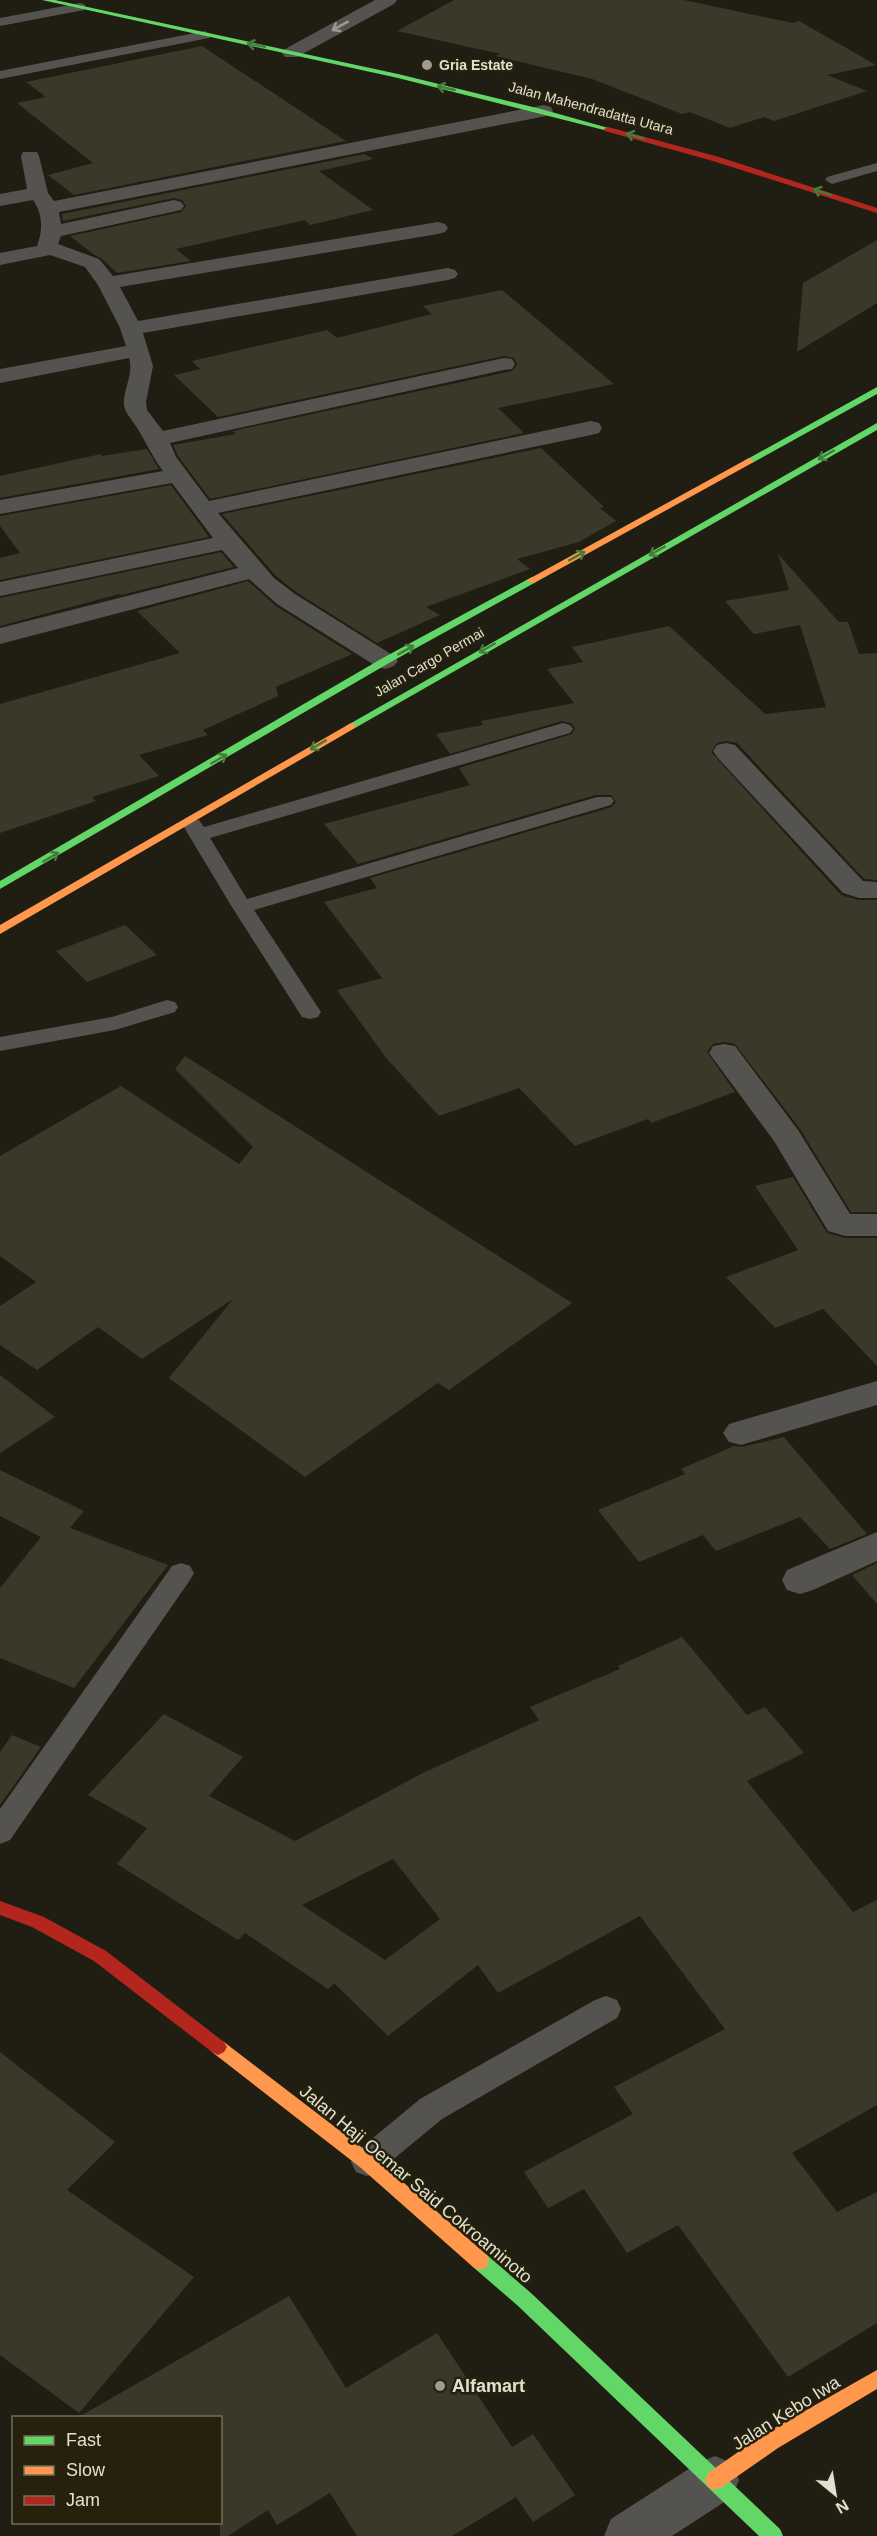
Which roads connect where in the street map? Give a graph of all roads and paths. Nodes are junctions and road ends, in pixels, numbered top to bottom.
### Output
1 (45, 0) edge
2 (99, 0) edge
3 (388, 0) edge
4 (80, 7) junction
5 (0, 22) edge
6 (205, 35) junction
7 (308, 44) junction
8 (291, 53) junction
9 (0, 75) edge
10 (563, 102) dead end
11 (544, 111) junction
12 (651, 126) dead end
13 (723, 147) dead end
14 (30, 156) dead end
15 (877, 167) edge
16 (828, 178) joint
17 (859, 189) dead end
18 (0, 200) edge
19 (43, 201) junction
20 (188, 202) dead end
21 (877, 211) edge
22 (438, 228) dead end
23 (52, 241) junction
24 (0, 260) edge
25 (448, 274) dead end
26 (108, 284) junction
27 (131, 328) junction
28 (138, 350) junction
29 (504, 364) dead end
30 (0, 376) edge
31 (877, 390) edge
32 (877, 426) edge
33 (591, 428) dead end
34 (157, 439) junction
35 (177, 475) junction
36 (0, 507) edge
37 (202, 509) junction
38 (228, 543) junction
39 (253, 572) junction
40 (0, 589) edge
41 (0, 636) edge
42 (385, 661) junction
43 (563, 729) dead end
44 (726, 751) dead end
45 (604, 801) dead end
46 (195, 828) junction
47 (2, 884) edge
48 (877, 890) edge
49 (242, 907) junction
50 (0, 930) edge
51 (167, 1007) dead end
52 (310, 1012) dead end
53 (0, 1044) edge
54 (724, 1053) dead end
55 (877, 1225) edge
56 (877, 1394) edge
57 (741, 1433) dead end
58 (877, 1546) edge
59 (181, 1573) dead end
60 (800, 1580) dead end
61 (0, 1832) edge
62 (0, 1908) edge
63 (606, 2009) dead end
64 (367, 2162) junction
65 (877, 2379) edge
66 (715, 2481) junction
67 (628, 2536) edge
68 (773, 2536) edge

1 - 4 main road, Jalan Mahendradatta Utara
2 - 7 main road, Jalan Mahendradatta Utara
3 -> 7 street
4 - 5 lane
4 - 6 main road, Jalan Mahendradatta Utara
8 -> 6 main road, Jalan Mahendradatta Utara
6 - 9 lane
7 - 8 street
7 - 10 main road, Jalan Mahendradatta Utara
11 -> 8 main road, Jalan Mahendradatta Utara
11 - 19 street
21 -> 11 main road, Jalan Mahendradatta Utara
12 - 13 main road, Jalan Mahendradatta Utara
14 - 19 street
15 - 16 lane
16 - 17 main road
18 - 19 street
19 - 23 street
20 - 23 street
22 - 26 street
23 - 24 street
23 - 26 street
25 - 27 street
26 - 27 street
27 - 28 street
28 - 30 street
28 - 34 street
29 - 34 street
42 -> 31 main road, Jalan Cargo Permai
32 -> 46 main road, Jalan Cargo Permai
33 - 37 street
34 - 35 street
35 - 36 street
35 - 37 street
37 - 38 street
38 - 39 street
38 - 40 street
39 - 41 street
39 - 42 street
47 -> 42 main road, Jalan Cargo Permai
43 - 46 lane
44 - 48 street
45 - 49 lane
46 - 49 lane
46 - 50 main road, Jalan Cargo Permai
49 - 52 lane
51 - 53 lane
54 - 55 street
56 - 57 street
58 - 60 street
59 - 61 lane
62 - 64 main road, Jalan Haji Oemar Said Cokroaminoto
63 - 64 lane
64 - 66 main road, Jalan Haji Oemar Said Cokroaminoto
65 - 66 main road, Jalan Kebo Iwa
66 - 67 street
66 - 68 main road, Jalan Haji Oemar Said Cokroaminoto

